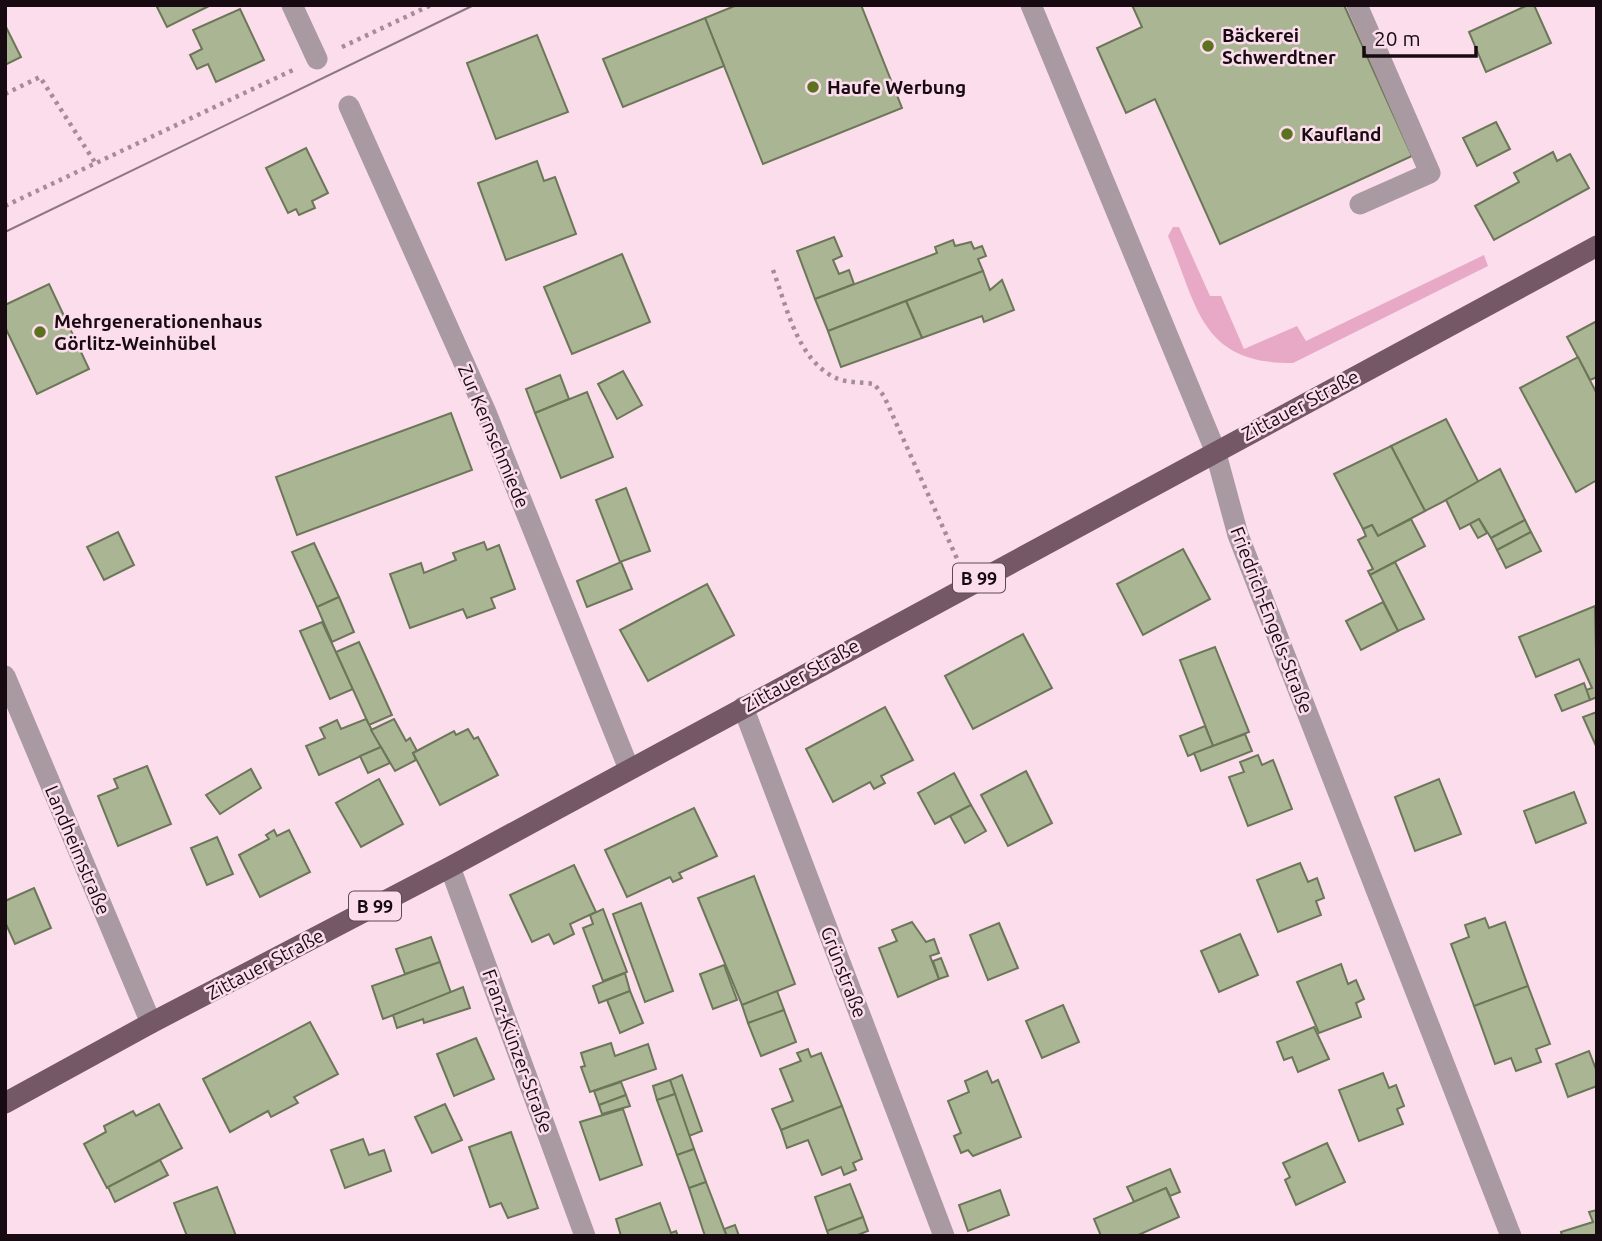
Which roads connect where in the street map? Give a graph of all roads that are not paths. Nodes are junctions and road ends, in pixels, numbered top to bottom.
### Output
1 (292, 5) edge
2 (1031, 5) edge
3 (1357, 5) edge
4 (317, 59) road end
5 (349, 106) dead end
6 (1360, 204) dead end
7 (1597, 246) edge
8 (1215, 450) junction
9 (5, 676) edge
10 (743, 707) junction
11 (629, 769) junction
12 (450, 867) junction
13 (151, 1023) junction
14 (5, 1103) edge
15 (585, 1236) edge
16 (944, 1236) edge
17 (1511, 1236) edge

1 - 4 street
2 - 8 street, Friedrich-Engels-Straße
3 - 6 street
5 - 11 street, Zur Kernschmiede
7 - 8 main road, Zittauer Straße / B 99
8 - 10 main road, Zittauer Straße / B 99
8 - 17 street, Friedrich-Engels-Straße
9 - 13 street, Landheimstraße
10 - 11 main road, Zittauer Straße / B 99
10 - 16 street, Grünstraße
11 - 12 main road, Zittauer Straße / B 99
12 - 13 main road, Zittauer Straße / B 99
12 - 15 street, Franz-Künzer-Straße
13 - 14 main road, Zittauer Straße / B 99

